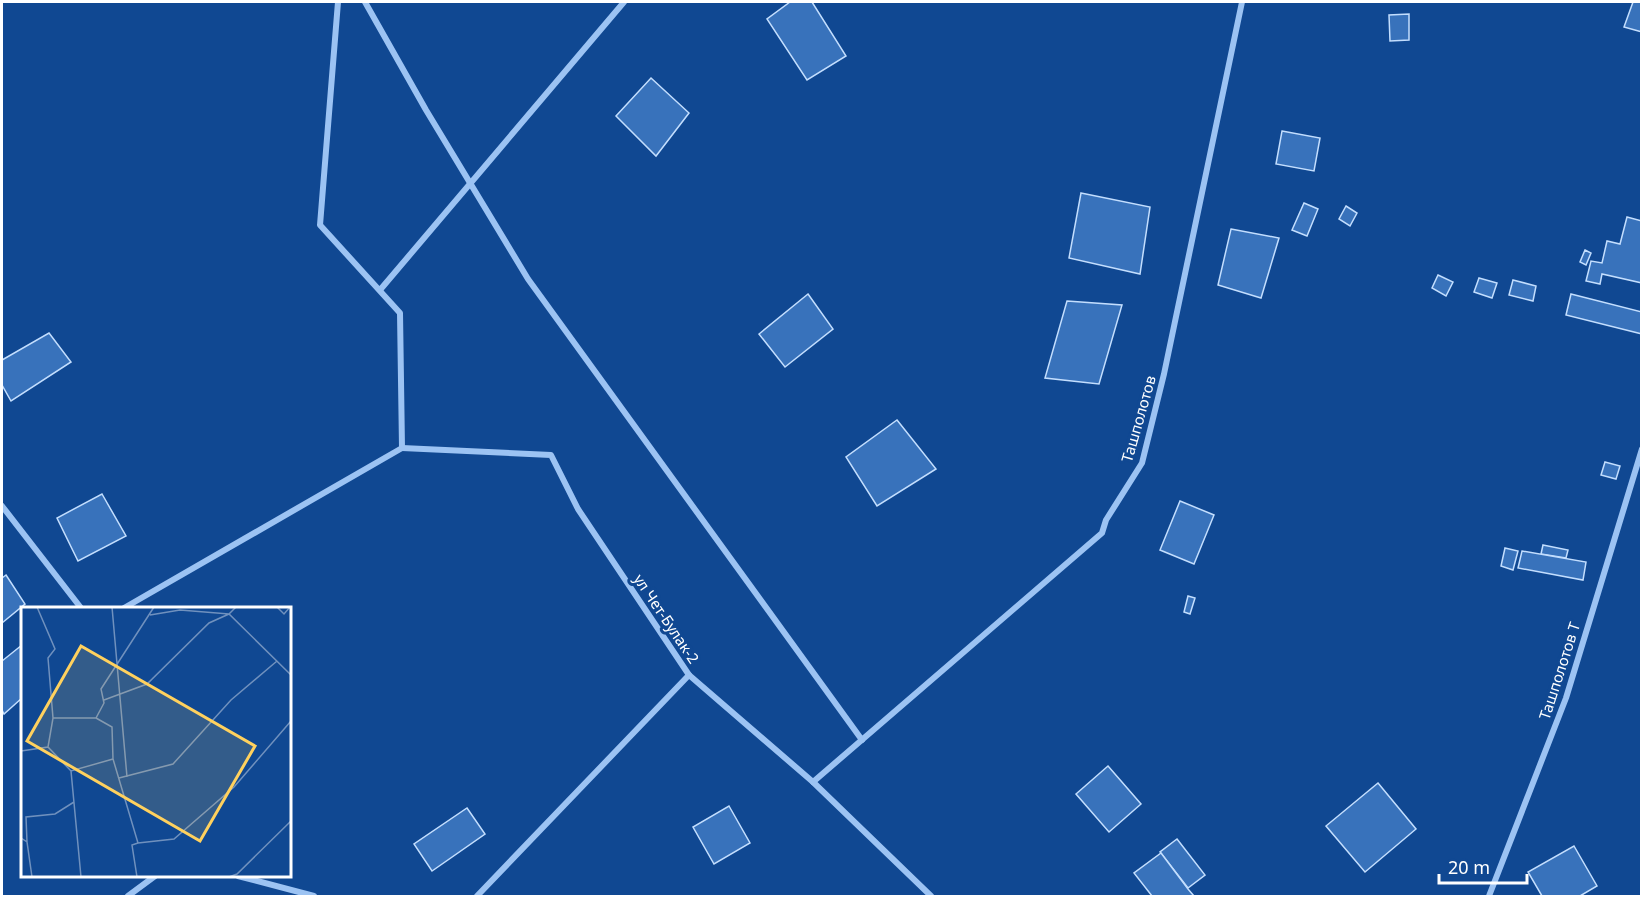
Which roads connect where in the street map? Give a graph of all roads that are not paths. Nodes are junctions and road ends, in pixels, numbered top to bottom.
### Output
1 (338, 2) edge
2 (365, 2) edge
3 (624, 2) edge
4 (1242, 2) edge
5 (470, 183) junction
6 (380, 290) junction
7 (402, 448) junction
8 (1641, 449) edge
9 (2, 506) edge
10 (79, 607) edge
11 (127, 607) edge
12 (689, 675) junction
13 (862, 740) junction
14 (813, 782) junction
15 (154, 877) edge
16 (242, 877) edge
17 (128, 897) edge
18 (314, 897) edge
19 (477, 897) edge
20 (931, 897) edge
21 (1489, 897) edge

1 - 6 street
2 - 5 street
3 - 5 street
4 - 13 street, Ташполотов
5 - 6 street
5 - 13 street
6 - 7 street
7 - 11 street
7 - 12 street, ул Чет-Булак-2
8 - 21 street, Ташполотов Т
9 - 10 street
12 - 14 street, ул Чет-Булак-2
12 - 19 street
13 - 14 street, Ташполотов
14 - 20 street, ул Чет-Булак-2
15 - 17 street
16 - 18 street

